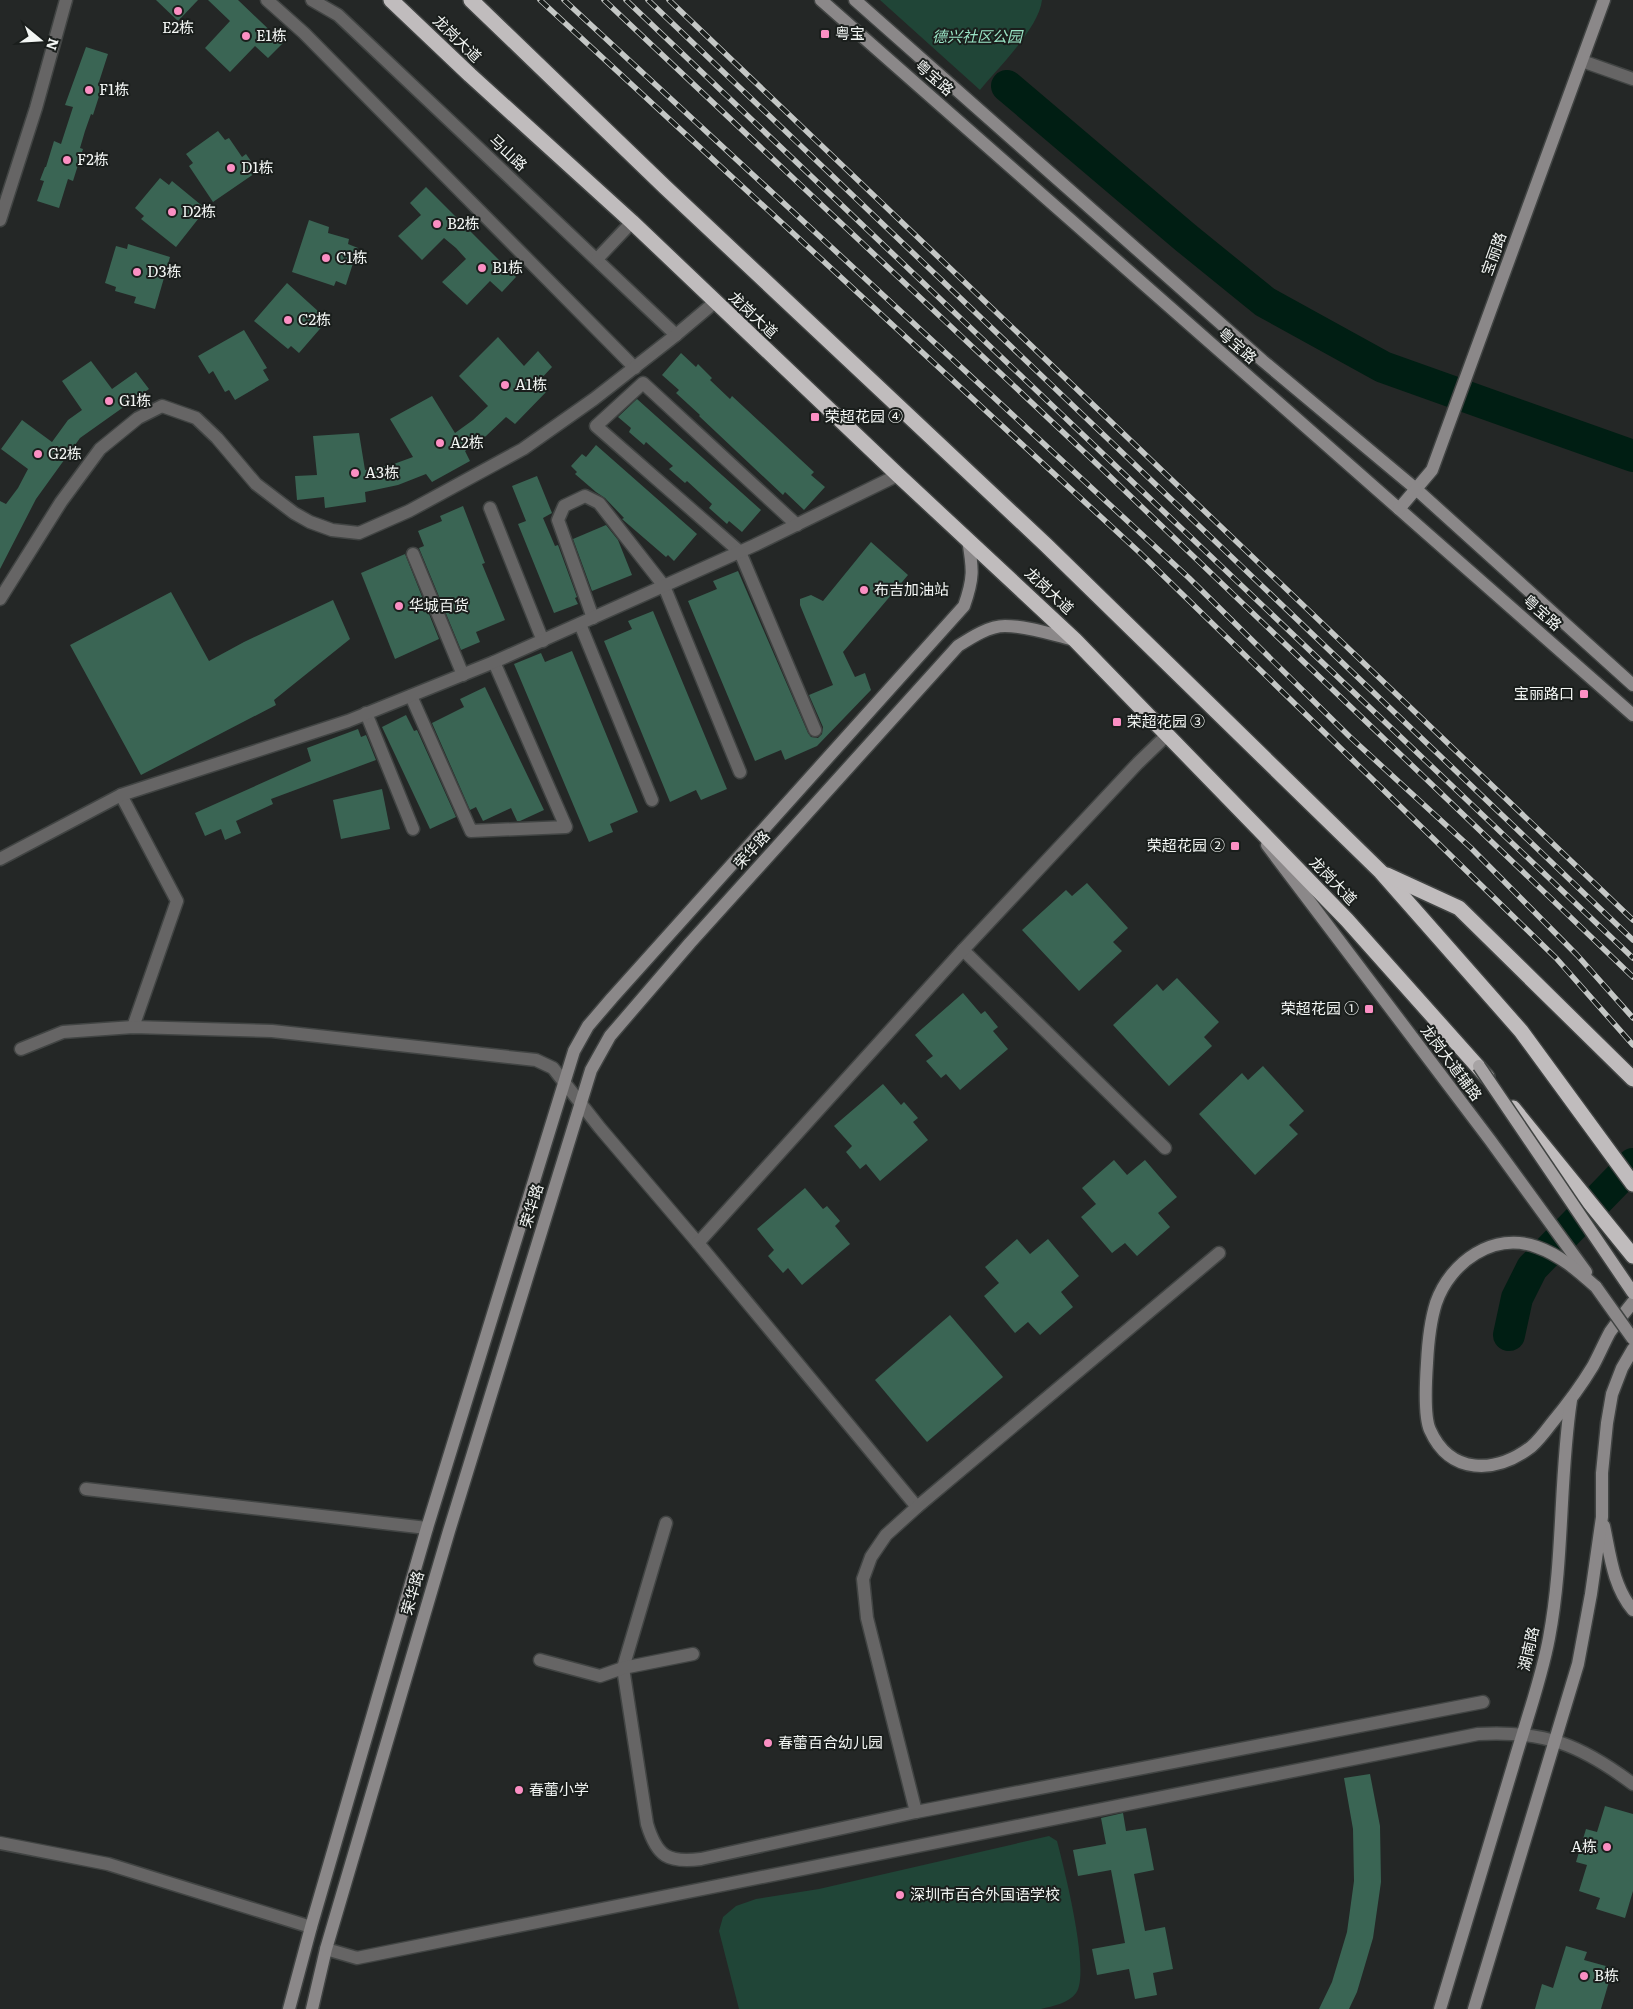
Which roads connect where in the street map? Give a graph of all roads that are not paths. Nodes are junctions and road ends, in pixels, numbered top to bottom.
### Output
1 (66, 0) edge
2 (268, 0) edge
3 (312, 0) edge
4 (324, 0) edge
5 (391, 0) edge
6 (471, 0) edge
7 (821, 0) edge
8 (855, 0) edge
9 (1604, 0) edge
10 (338, 15) junction
11 (1582, 61) junction
12 (1633, 79) edge
13 (0, 220) edge
14 (632, 222) junction
15 (597, 259) junction
16 (715, 302) junction
17 (676, 335) junction
18 (635, 368) junction
19 (898, 475) junction
20 (1416, 489) junction
21 (490, 508) dead end
22 (1398, 509) junction
23 (796, 525) junction
24 (968, 540) junction
25 (740, 552) junction
26 (413, 554) dead end
27 (664, 586) junction
28 (0, 599) edge
29 (593, 618) junction
30 (580, 624) junction
31 (1075, 640) junction
32 (543, 641) junction
33 (494, 662) junction
34 (463, 675) junction
35 (1633, 685) edge
36 (411, 696) junction
37 (366, 714) junction
38 (1633, 715) edge
39 (815, 730) dead end
40 (1167, 736) junction
41 (740, 772) dead end
42 (121, 795) junction
43 (652, 800) dead end
44 (1240, 810) junction
45 (413, 829) dead end
46 (0, 859) edge
47 (1381, 872) junction
48 (963, 950) junction
49 (133, 1027) junction
50 (21, 1049) dead end
51 (1479, 1066) junction
52 (1633, 1079) edge
53 (564, 1081) junction
54 (580, 1103) junction
55 (1165, 1148) dead end
56 (1633, 1184) edge
57 (698, 1243) junction
58 (1219, 1254) dead end
59 (1633, 1256) edge
60 (1596, 1287) junction
61 (1633, 1293) edge
62 (1633, 1302) edge
63 (1633, 1339) edge
64 (1633, 1349) edge
65 (1572, 1398) junction
66 (86, 1489) dead end
67 (917, 1507) junction
68 (1602, 1517) junction
69 (666, 1523) dead end
70 (427, 1528) junction
71 (1633, 1610) edge
72 (693, 1654) dead end
73 (540, 1660) dead end
74 (623, 1668) junction
75 (1483, 1702) dead end
76 (1522, 1734) junction
77 (1554, 1740) junction
78 (1633, 1784) edge
79 (916, 1812) junction
80 (0, 1843) edge
81 (310, 1927) junction
82 (326, 1949) junction
83 (289, 2009) edge
84 (312, 2009) edge
85 (1440, 2009) edge
86 (1474, 2009) edge

1 - 13 street
2 - 18 street
3 - 10 street, 马山路
4 - 10 street
5 - 14 highway, 龙岗大道
6 - 47 highway, 龙岗大道
7 - 22 main road, 粤宝路
8 - 20 main road, 粤宝路
9 - 11 main road, 宝丽路
10 - 15 street, 马山路
11 - 12 street
11 - 20 main road, 宝丽路
14 - 15 street
14 - 16 highway, 龙岗大道
15 - 17 street, 马山路
16 - 17 street
16 - 19 highway, 龙岗大道
17 - 18 street
18 - 28 street
19 - 23 street
19 - 24 highway, 龙岗大道
20 - 22 main road, 宝丽路
20 - 35 main road, 粤宝路
21 - 32 street
22 - 38 main road, 粤宝路
23 - 25 street
23 - 25 street
24 - 31 highway, 龙岗大道
24 - 53 main road, 荣华路
25 - 27 street
25 - 39 street
26 - 34 street
27 - 29 street
27 - 29 street
27 - 41 street
29 - 30 street
30 - 32 street
30 - 43 street
31 - 40 highway, 龙岗大道
31 - 54 main road, 荣华路
32 - 33 street
33 - 34 street
33 - 36 street
34 - 36 street
36 - 37 street
37 - 42 street
37 - 45 street
40 - 44 highway, 龙岗大道
40 - 48 street
42 - 46 street
42 - 49 street
44 - 51 highway, 龙岗大道
44 - 60 main road, 龙岗大道辅路
47 - 52 highway
47 - 56 highway, 龙岗大道
48 - 55 street
48 - 57 street
49 - 50 street
49 - 53 street
51 - 59 highway, 龙岗大道, bridge
51 - 61 main road, 龙岗大道辅路, bridge
53 - 54 street
53 - 70 main road, 荣华路
54 - 57 street
54 - 82 main road, 荣华路
57 - 67 street
58 - 67 street
60 - 63 main road, 龙岗大道辅路, bridge
60 - 65 main road
62 - 65 main road, 湖南路
64 - 68 main road
65 - 76 main road, 湖南路
66 - 70 street
67 - 79 street
68 - 71 main road
68 - 77 main road
69 - 74 street
70 - 81 main road, 荣华路
72 - 74 street
73 - 74 street
74 - 79 street
75 - 79 street
76 - 77 street
76 - 82 street
76 - 85 main road, 湖南路
77 - 78 street
77 - 86 main road
80 - 81 street
81 - 83 main road, 荣华路
82 - 84 main road, 荣华路

